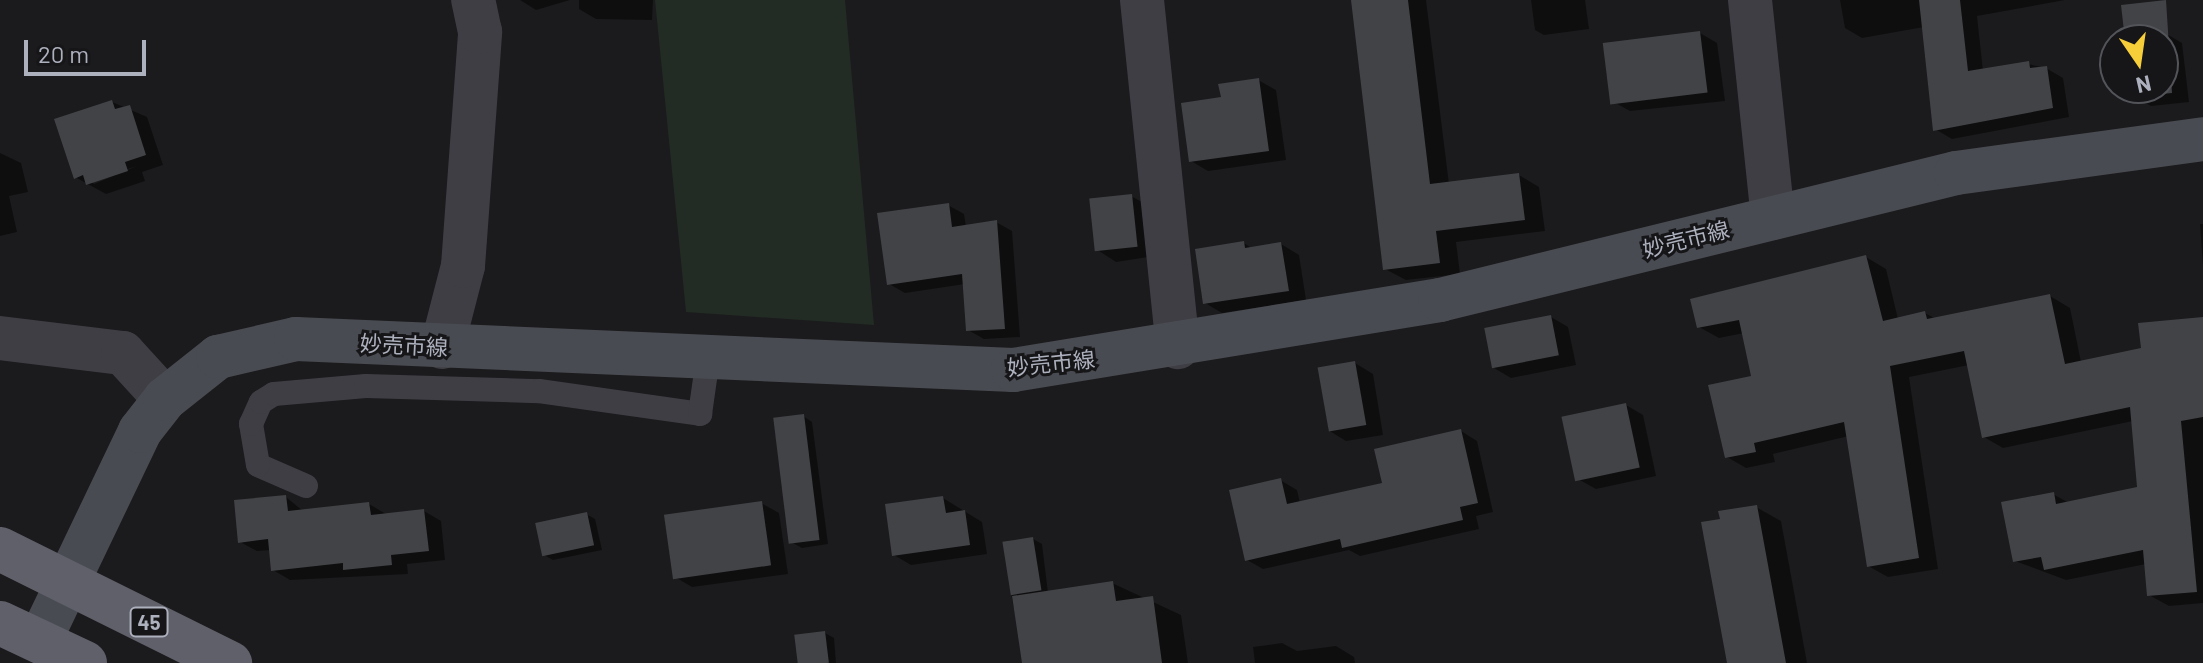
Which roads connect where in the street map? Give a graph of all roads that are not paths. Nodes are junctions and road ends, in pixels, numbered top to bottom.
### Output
1 (473, 0) edge
2 (1142, 0) edge
3 (1750, 0) edge
4 (2203, 139) edge
5 (1773, 218) junction
6 (0, 338) edge
7 (442, 347) junction
8 (1178, 347) junction
9 (708, 358) junction
10 (165, 399) junction
11 (306, 486) dead end
12 (0, 549) edge
13 (68, 580) junction
14 (0, 623) edge
15 (40, 640) junction
16 (85, 663) edge
17 (230, 663) edge

1 - 7 street
2 - 8 street
3 - 5 street
4 - 5 main road, 妙売市線
5 - 8 main road, 妙売市線
6 - 10 street
7 - 9 main road, 妙売市線
7 - 10 main road, 妙売市線
8 - 9 main road, 妙売市線
9 - 11 lane
10 - 13 main road, 妙売市線
12 - 13 highway, 45
13 - 15 main road, 妙売市線
13 - 17 highway, 45
14 - 15 highway
15 - 16 highway

